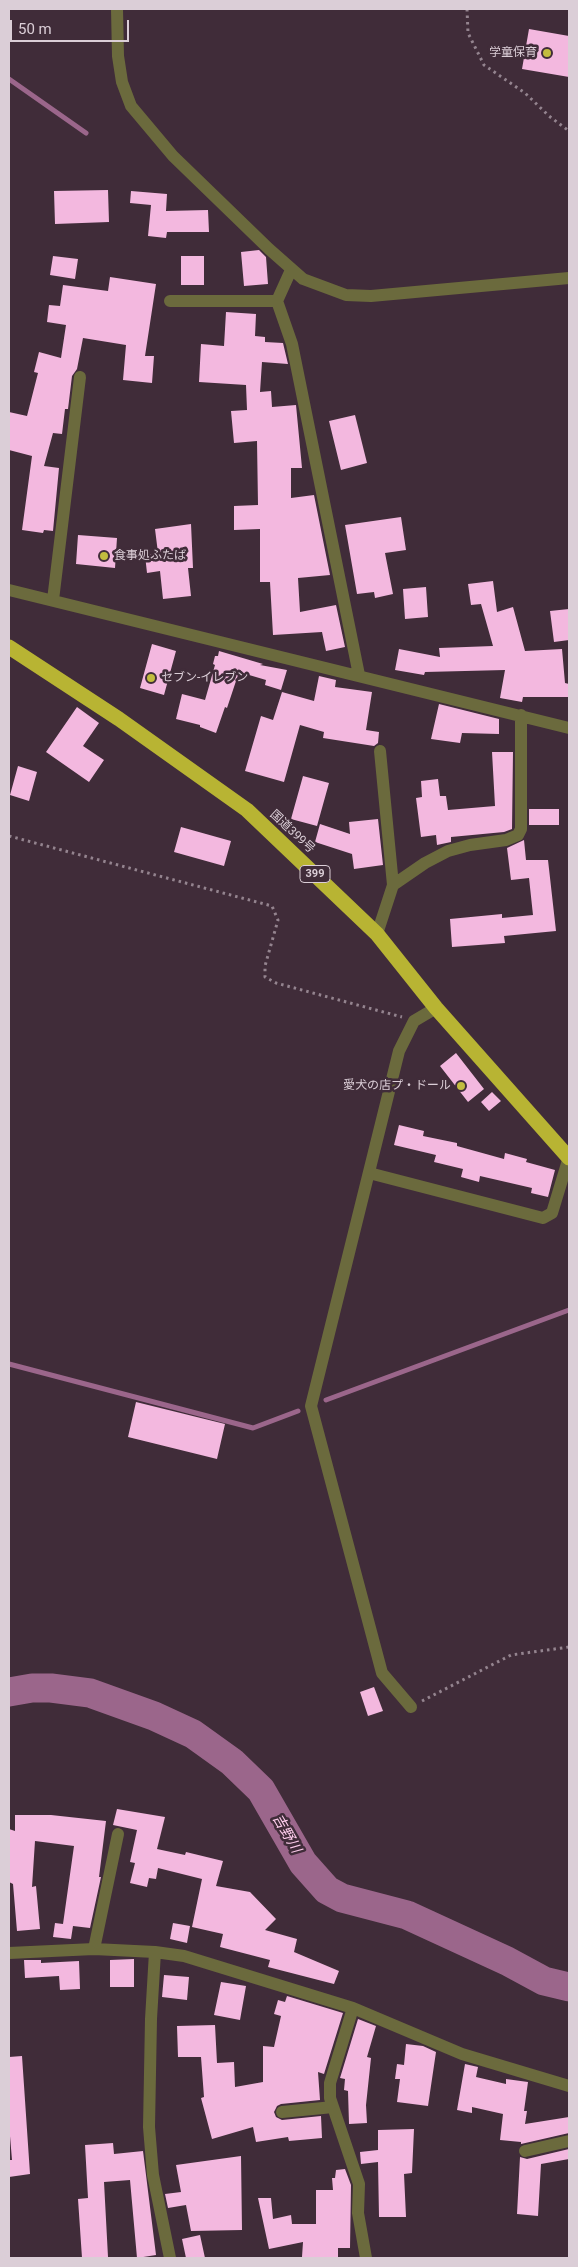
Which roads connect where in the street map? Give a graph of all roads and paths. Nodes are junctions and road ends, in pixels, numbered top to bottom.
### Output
1 (117, 9) edge
2 (467, 9) edge
3 (569, 131) edge
4 (292, 270) junction
5 (569, 278) edge
6 (170, 301) dead end
7 (277, 301) junction
8 (80, 377) dead end
9 (9, 590) edge
10 (53, 600) junction
11 (9, 647) edge
12 (359, 675) junction
13 (521, 716) junction
14 (569, 728) edge
15 (380, 751) dead end
16 (9, 836) edge
17 (393, 885) junction
18 (377, 934) junction
19 (436, 1008) junction
20 (414, 1021) junction
21 (569, 1158) edge
22 (369, 1173) junction
23 (569, 1647) edge
24 (411, 1707) joint
25 (118, 1834) dead end
26 (94, 1950) junction
27 (155, 1952) junction
28 (9, 1953) edge
29 (353, 2008) junction
30 (569, 2086) edge
31 (333, 2107) junction
32 (282, 2112) dead end
33 (569, 2140) edge
34 (525, 2151) dead end
35 (170, 2258) edge
36 (366, 2258) edge

1 - 4 street
2 - 3 path
4 - 5 street
4 - 7 street
6 - 7 street
7 - 12 street
8 - 10 street
9 - 10 street
10 - 12 street
11 - 18 highway, 国道399号 / 399
12 - 13 street
13 - 14 street
13 - 17 street
15 - 17 street
16 - 20 path
17 - 18 street
18 - 19 highway, 国道399号 / 399
19 - 20 street
19 - 21 highway, 国道399号 / 399
20 - 22 street
21 - 22 street
22 - 24 street
23 - 24 path
25 - 26 street
26 - 27 street
26 - 28 street
27 - 29 street
27 - 35 street
29 - 30 street
29 - 31 street
31 - 32 street
31 - 36 street
33 - 34 street

